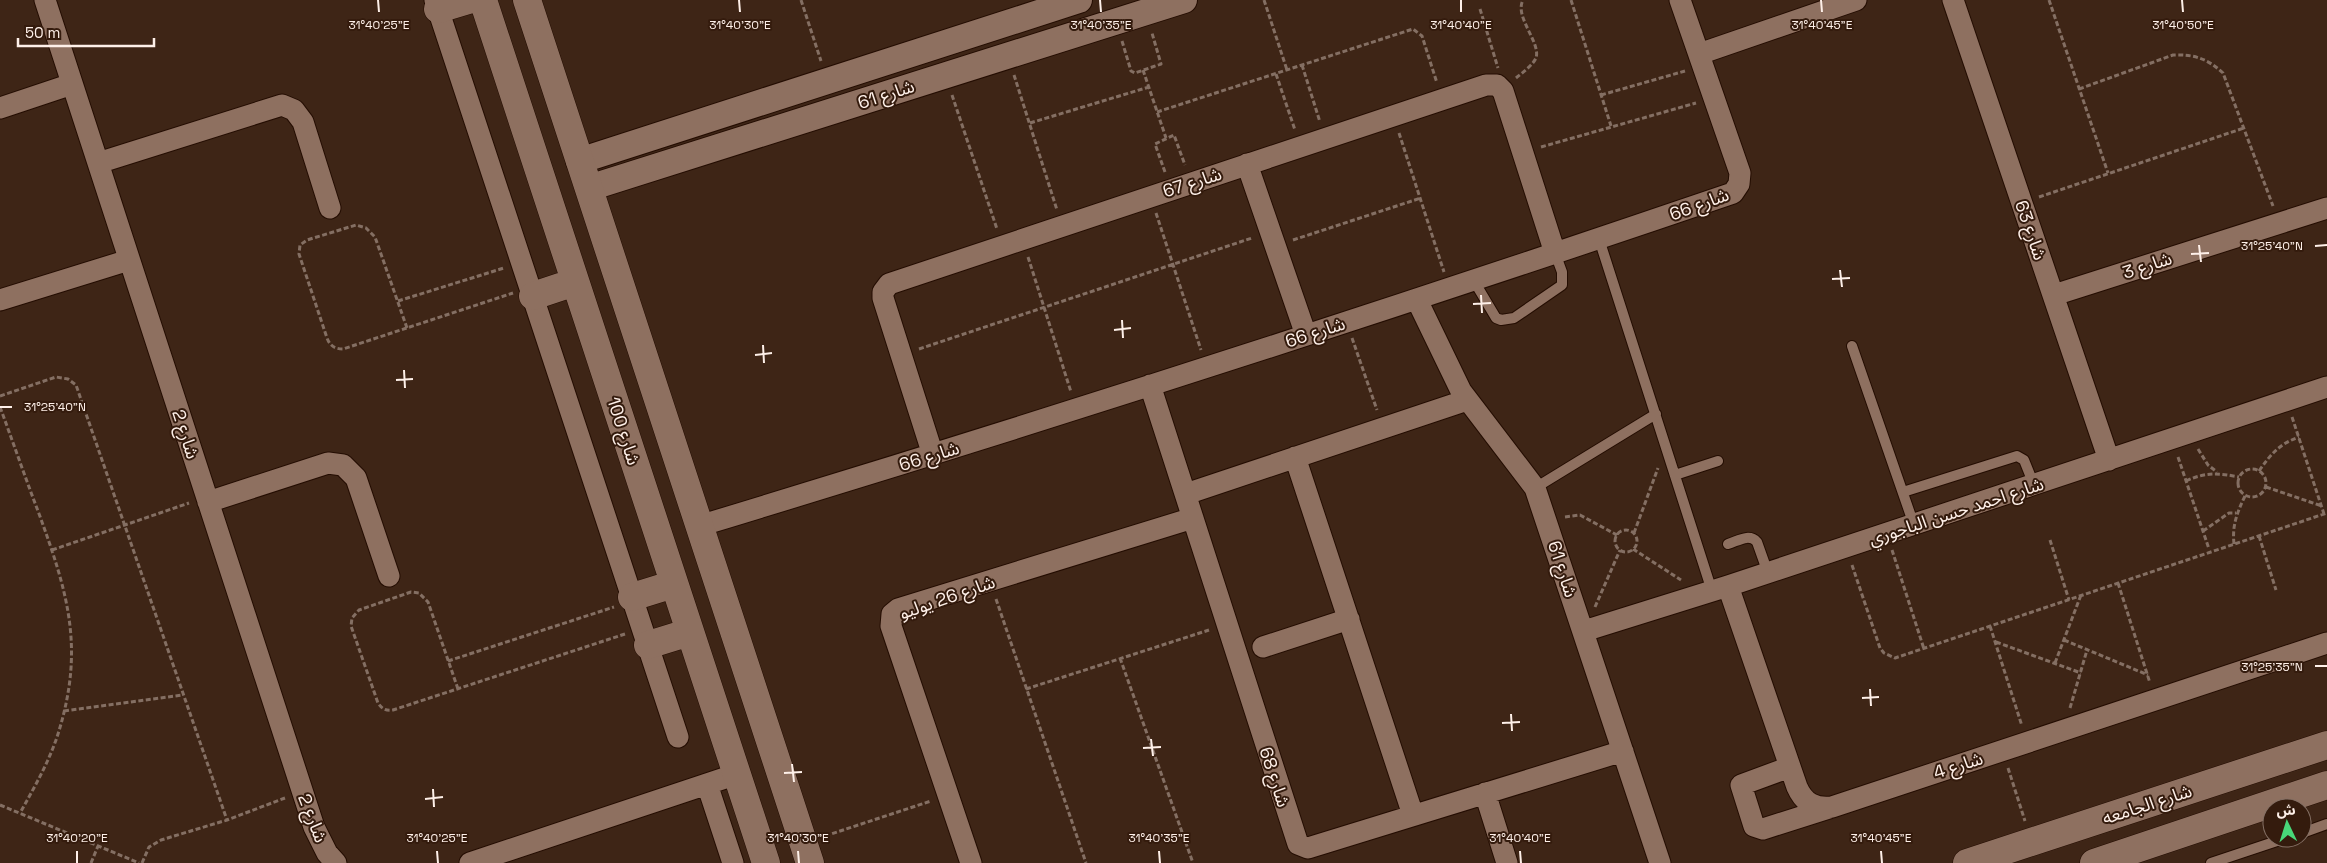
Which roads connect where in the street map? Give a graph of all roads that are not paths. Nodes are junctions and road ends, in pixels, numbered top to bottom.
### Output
1 (45, 0) edge
2 (468, 0) edge
3 (483, 0) edge
4 (527, 0) edge
5 (1079, 0) edge
6 (1184, 0) edge
7 (1680, 0) edge
8 (1856, 0) edge
9 (1953, 0) edge
10 (437, 5) edge
11 (1701, 60) junction
12 (72, 84) junction
13 (0, 108) edge
14 (579, 161) junction
15 (98, 163) junction
16 (1247, 164) junction
17 (589, 188) junction
18 (330, 208) dead end
19 (2327, 208) edge
20 (1599, 239) junction
21 (1555, 254) junction
22 (129, 260) junction
23 (1474, 281) junction
24 (576, 282) junction
25 (531, 291) junction
26 (2054, 295) junction
27 (0, 300) edge
28 (1417, 300) junction
29 (1306, 336) junction
30 (1852, 346) dead end
31 (643, 354) junction
32 (603, 367) junction
33 (1150, 385) junction
34 (2327, 387) edge
35 (1467, 400) junction
36 (1656, 414) junction
37 (933, 455) junction
38 (1296, 457) junction
39 (1718, 460) dead end
40 (2109, 460) junction
41 (1676, 475) junction
42 (2034, 485) junction
43 (1535, 488) junction
44 (1903, 492) junction
45 (1186, 494) junction
46 (207, 499) junction
47 (1193, 518) junction
48 (1914, 525) junction
49 (698, 526) junction
50 (1728, 544) dead end
51 (1768, 573) junction
52 (389, 576) dead end
53 (674, 584) junction
54 (1714, 591) junction
55 (633, 599) junction
56 (1349, 619) junction
57 (1584, 631) junction
58 (690, 632) junction
59 (645, 637) junction
60 (2327, 643) edge
61 (1263, 647) dead end
62 (678, 737) dead end
63 (2327, 745) edge
64 (1623, 751) junction
65 (1790, 767) junction
66 (737, 774) junction
67 (707, 784) junction
68 (2327, 785) edge
69 (1486, 793) junction
70 (1832, 807) junction
71 (1413, 816) junction
72 (2327, 824) edge
73 (2312, 829) edge
74 (2262, 846) edge
75 (806, 853) edge
76 (507, 857) edge
77 (336, 863) edge
78 (470, 863) edge
79 (733, 863) edge
80 (766, 863) edge
81 (971, 863) edge
82 (1507, 863) edge
83 (1660, 863) edge
84 (1967, 863) edge
85 (2094, 863) edge
86 (2212, 863) edge

1 - 12 street, شارع 2
2 - 10 main road
3 - 24 main road, شارع 100
4 - 14 main road
5 - 14 street, شارع 61
6 - 17 street, شارع 61
7 - 11 street, شارع 66
8 - 11 street
9 - 26 street, شارع 63
10 - 25 street
11 - 20 street, شارع 66
12 - 13 street
12 - 15 street, شارع 2
14 - 17 main road
15 - 18 street
15 - 22 street, شارع 2
16 - 21 street, شارع 67
16 - 29 street
16 - 37 street, شارع 67
17 - 31 main road
19 - 26 street, شارع 3
20 - 21 street, شارع 66
20 - 36 lane
21 - 23 street, شارع 66
21 - 23 lane
22 - 27 street
22 - 46 street, شارع 2
23 - 28 street, شارع 66
24 - 25 main road
24 - 32 main road, شارع 100
25 - 55 street
26 - 40 street, شارع 63
28 - 29 street, شارع 66
28 - 35 street, شارع 61
29 - 33 street, شارع 66
30 - 44 lane
31 - 32 main road
31 - 49 main road
32 - 53 main road, شارع 100
33 - 37 street, شارع 66
33 - 45 street, شارع 68
34 - 40 street, شارع احمد حسن الباجوري
35 - 38 street
35 - 43 street, شارع 61
36 - 41 lane
36 - 43 lane
37 - 49 street, شارع 66
38 - 45 street
38 - 56 street
39 - 41 lane
40 - 42 street, شارع احمد حسن الباجوري
41 - 54 lane
42 - 44 lane
42 - 48 street, شارع احمد حسن الباجوري
43 - 57 street, شارع 61
44 - 48 lane
45 - 47 street, شارع 68
46 - 52 street
46 - 77 street, شارع 2
47 - 71 street, شارع 68
47 - 81 street, شارع 26 يوليو
48 - 51 street, شارع احمد حسن الباجوري
49 - 75 main road
50 - 51 lane
51 - 54 street, شارع احمد حسن الباجوري
53 - 55 main road
53 - 58 main road, شارع 100
54 - 57 street, شارع احمد حسن الباجوري
54 - 65 street, شارع 4
55 - 59 street
56 - 61 street
56 - 71 street
57 - 64 street, شارع 61
58 - 59 main road
58 - 66 main road, شارع 100
59 - 62 street
60 - 70 street, شارع 4
63 - 84 main road, شارع الجامعه
64 - 69 street, شارع 68
64 - 83 street, شارع 61
65 - 70 street, شارع 4
65 - 70 street
66 - 67 street
66 - 80 main road, شارع 100
67 - 76 street
67 - 79 street
68 - 85 main road
69 - 71 street, شارع 68
69 - 82 street
72 - 73 lane
74 - 86 lane
76 - 78 street

